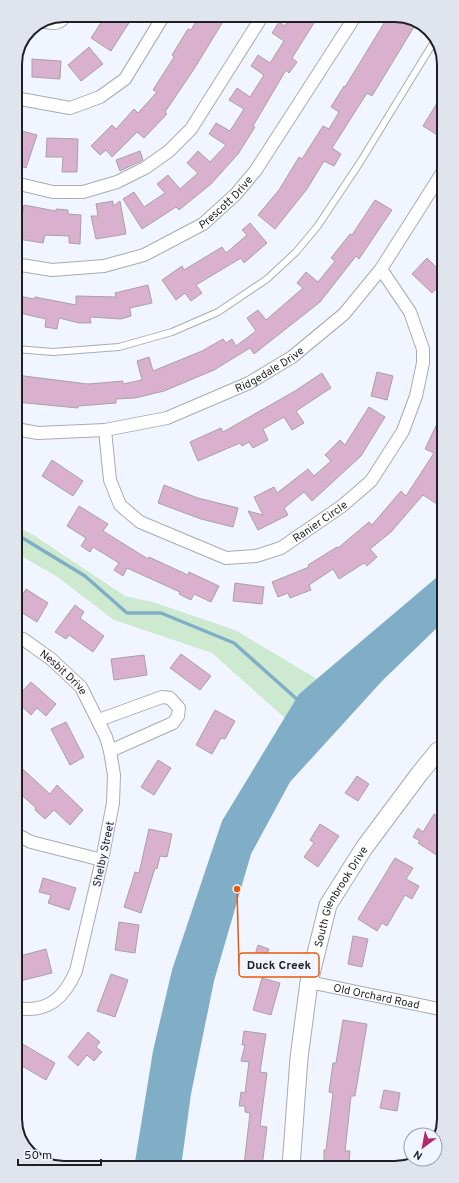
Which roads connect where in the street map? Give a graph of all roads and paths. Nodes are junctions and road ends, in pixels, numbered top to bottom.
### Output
1 (66, 22) edge
2 (160, 22) edge
3 (259, 22) edge
4 (351, 22) edge
5 (47, 26) edge
6 (432, 44) edge
7 (22, 99) edge
8 (437, 181) edge
9 (22, 185) edge
10 (22, 265) edge
11 (381, 269) junction
12 (22, 349) edge
13 (22, 430) edge
14 (105, 430) junction
15 (22, 639) edge
16 (99, 720) junction
17 (110, 751) junction
18 (437, 752) edge
19 (22, 837) edge
20 (102, 860) junction
21 (309, 982) junction
22 (22, 1009) edge
23 (437, 1009) edge
24 (291, 1161) edge

1 - 5 lane
2 - 7 street
3 - 9 street
4 - 10 street, Prescott Drive
6 - 12 lane
8 - 11 street, Ridgedale Drive
11 - 14 street, Ridgedale Drive
11 - 14 street, Ranier Circle
13 - 14 street, Ridgedale Drive
15 - 16 street, Nesbit Drive
16 - 17 street, Shelby Street
16 - 17 street
17 - 20 street, Shelby Street
18 - 21 street, South Glenbrook Drive
19 - 20 street
20 - 22 street, Shelby Street
21 - 23 street, Old Orchard Road
21 - 24 street, South Glenbrook Drive

